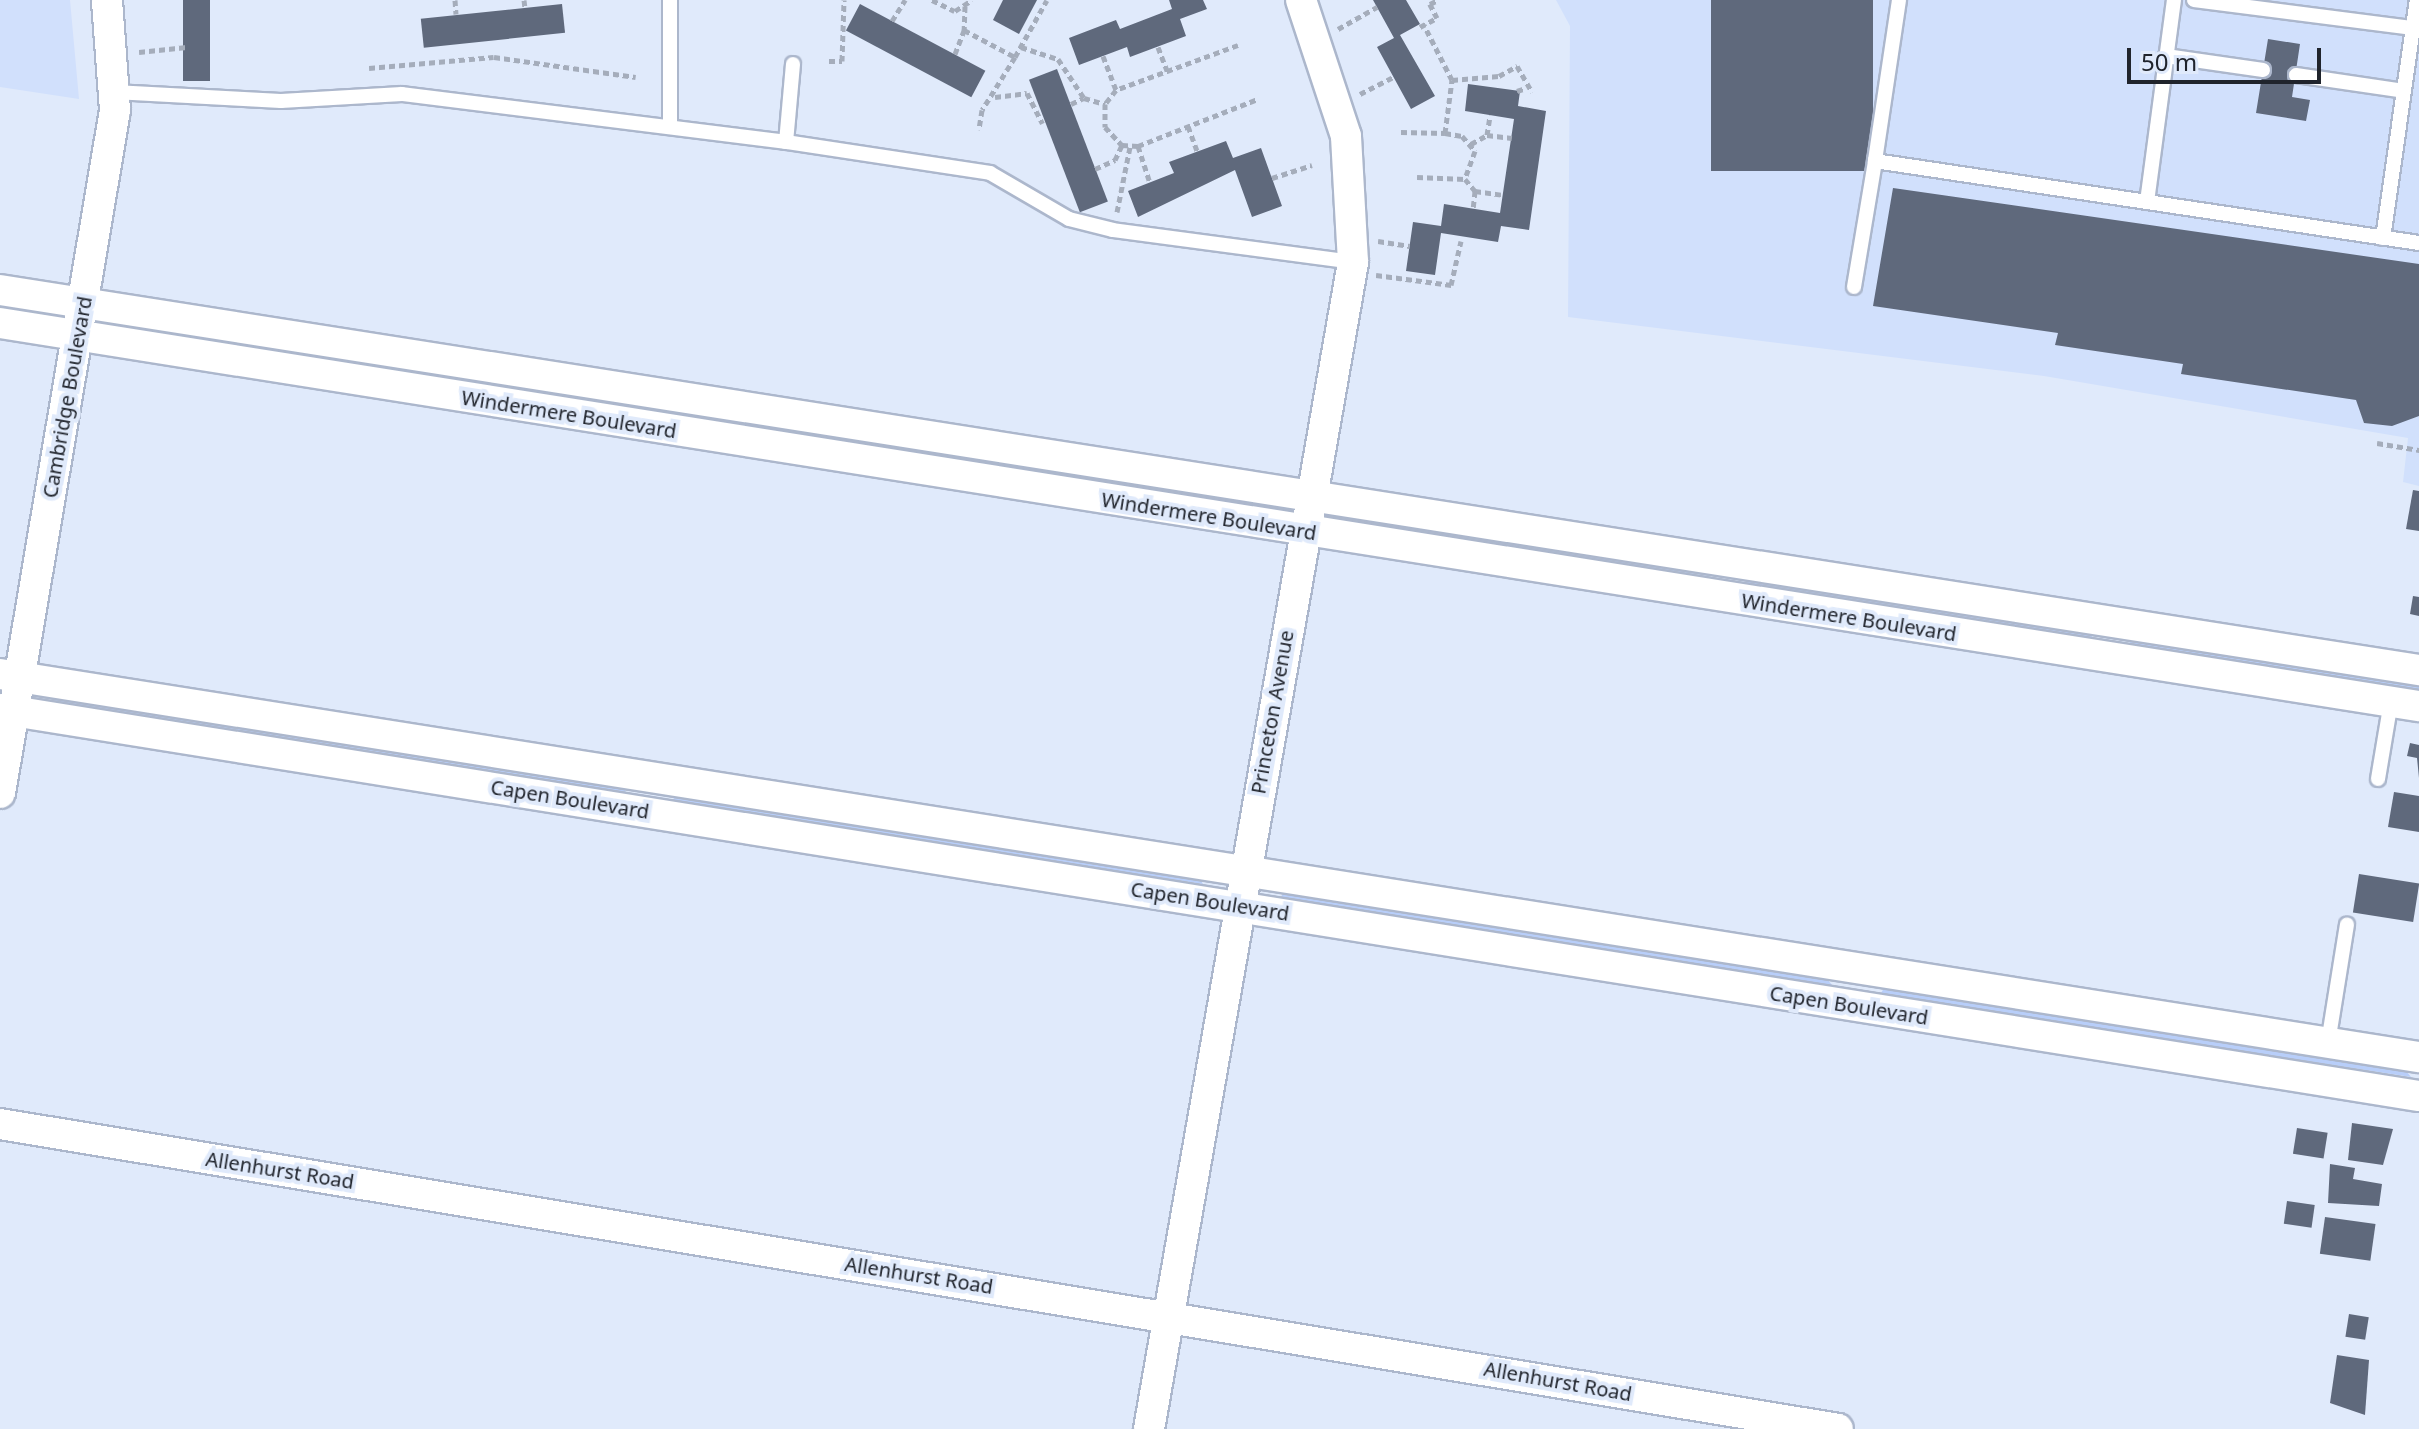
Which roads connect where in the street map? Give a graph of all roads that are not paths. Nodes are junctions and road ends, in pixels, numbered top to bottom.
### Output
1 (107, 0) edge
2 (670, 0) edge
3 (1301, 0) edge
4 (1899, 0) edge
5 (2174, 0) edge
6 (2194, 0) edge
7 (2417, 0) edge
8 (2417, 35) edge
9 (2166, 56) junction
10 (793, 64) dead end
11 (2263, 70) dead end
12 (2296, 75) dead end
13 (2404, 91) junction
14 (114, 92) junction
15 (670, 127) junction
16 (786, 142) junction
17 (1875, 161) junction
18 (2147, 202) junction
19 (2383, 238) junction
20 (2419, 243) edge
21 (1365, 268) junction
22 (1854, 287) dead end
23 (0, 290) edge
24 (83, 303) junction
25 (0, 323) edge
26 (78, 336) junction
27 (523, 372) junction
28 (518, 406) junction
29 (898, 431) junction
30 (891, 465) junction
31 (1309, 495) junction
32 (1303, 531) junction
33 (1732, 562) junction
34 (1727, 597) junction
35 (2114, 622) junction
36 (2109, 657) junction
37 (2419, 670) edge
38 (9, 676) edge
39 (2405, 704) edge
40 (7, 710) edge
41 (649, 776) junction
42 (2378, 779) dead end
43 (0, 793) edge
44 (644, 811) junction
45 (1245, 870) junction
46 (1239, 906) junction
47 (2347, 925) dead end
48 (1859, 967) junction
49 (1852, 1005) junction
50 (2328, 1043) junction
51 (2419, 1057) edge
52 (2419, 1096) edge
53 (0, 1124) edge
54 (1167, 1315) junction
55 (1149, 1429) edge
56 (1838, 1429) edge

1 - 14 street, Cambridge Boulevard
2 - 15 lane
3 - 21 street, Princeton Avenue
4 - 17 lane
5 - 9 lane
6 - 8 lane
7 - 8 lane
8 - 13 lane
9 - 11 lane
9 - 18 lane
10 - 16 lane
12 - 13 lane
13 - 19 lane
14 - 15 lane
14 - 24 street, Cambridge Boulevard
15 - 16 lane
16 - 21 lane
17 - 18 lane
17 - 22 lane
18 - 19 lane
19 - 20 lane
21 - 31 street, Princeton Avenue
23 - 24 street, Windermere Boulevard
24 - 26 street, Cambridge Boulevard
24 - 27 street, Windermere Boulevard
25 - 26 street, Windermere Boulevard
26 - 28 street, Windermere Boulevard
26 - 38 street, Cambridge Boulevard
27 - 28 lane
27 - 29 street, Windermere Boulevard
28 - 30 street, Windermere Boulevard
29 - 30 lane
29 - 31 street, Windermere Boulevard
30 - 32 street, Windermere Boulevard
31 - 32 street, Princeton Avenue
31 - 33 street, Windermere Boulevard
32 - 34 street, Windermere Boulevard
32 - 45 street, Princeton Avenue
33 - 34 lane
33 - 35 street, Windermere Boulevard
34 - 36 street, Windermere Boulevard
35 - 36 lane
35 - 37 street, Windermere Boulevard
36 - 39 street, Windermere Boulevard
38 - 40 street, Cambridge Boulevard
38 - 41 street, Capen Boulevard
39 - 42 lane
40 - 43 street, Cambridge Boulevard
40 - 44 street, Capen Boulevard
41 - 44 lane
41 - 45 street, Capen Boulevard
44 - 46 street, Capen Boulevard
45 - 46 street, Princeton Avenue
45 - 48 street, Capen Boulevard
46 - 49 street, Capen Boulevard
46 - 54 street, Princeton Avenue
47 - 50 lane
48 - 49 lane
48 - 50 street, Capen Boulevard
49 - 52 street, Capen Boulevard
50 - 51 street, Capen Boulevard
53 - 54 street, Allenhurst Road
54 - 55 street, Princeton Avenue
54 - 56 street, Allenhurst Road

